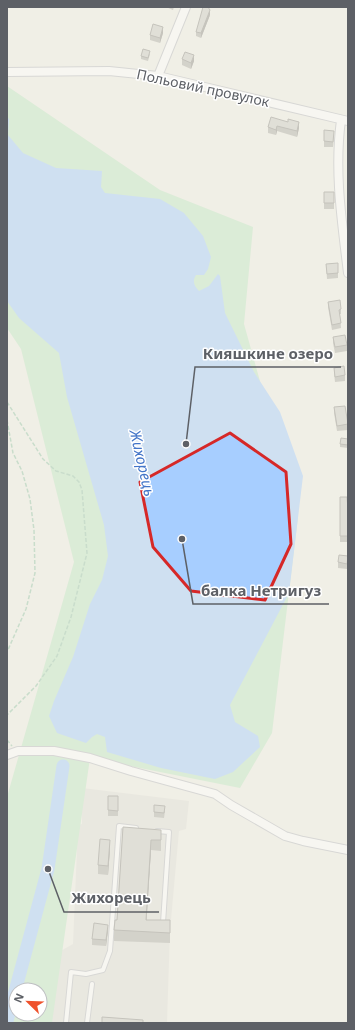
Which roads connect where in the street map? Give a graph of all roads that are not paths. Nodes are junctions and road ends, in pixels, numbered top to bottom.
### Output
1 (186, 7) edge
2 (7, 72) edge
3 (158, 76) junction
4 (344, 121) edge
5 (348, 273) edge
6 (7, 755) edge
7 (140, 829) edge
8 (155, 831) edge
9 (348, 850) edge
10 (163, 923) edge
11 (92, 984) dead end
12 (66, 1023) edge
13 (87, 1023) edge

1 - 3 street
2 - 3 street, Польовий провулок
3 - 4 street, Польовий провулок
4 - 5 street
6 - 9 street
7 - 12 lane
8 - 10 lane
11 - 13 lane

